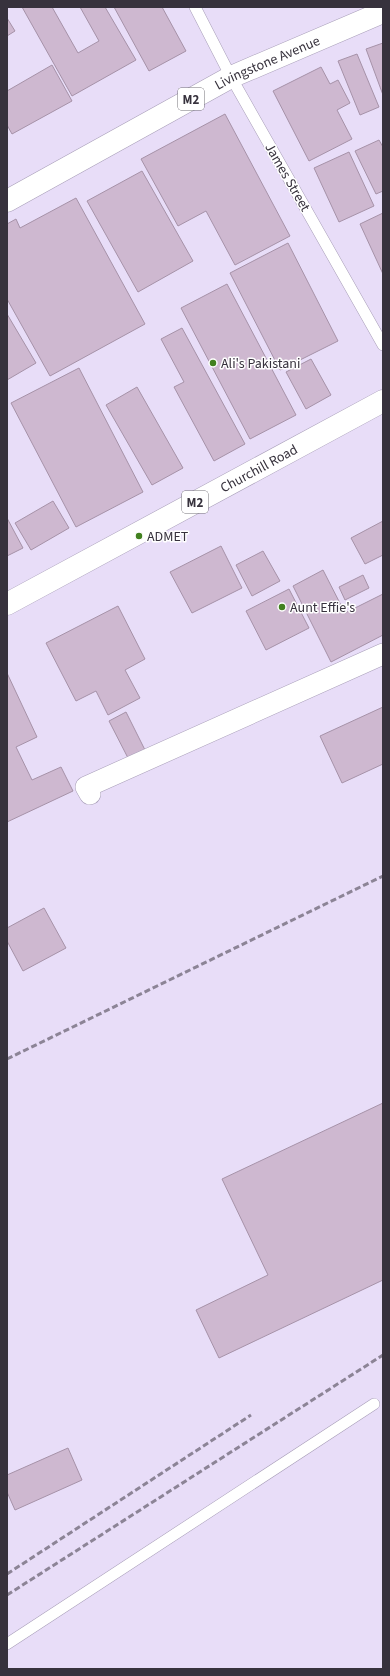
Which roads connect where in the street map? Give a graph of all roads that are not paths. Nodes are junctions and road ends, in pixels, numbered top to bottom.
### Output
1 (195, 7) edge
2 (383, 12) edge
3 (231, 77) junction
4 (7, 201) edge
5 (383, 344) edge
6 (383, 401) edge
7 (7, 604) edge
8 (383, 654) edge
9 (90, 794) dead end
10 (374, 1404) dead end
11 (7, 1644) edge

1 - 3 lane, James Street
2 - 3 highway, Livingstone Avenue / M2
3 - 4 highway, Livingstone Avenue / M2
3 - 5 lane, James Street
6 - 7 highway, Churchill Road / M2
8 - 9 street
10 - 11 lane

